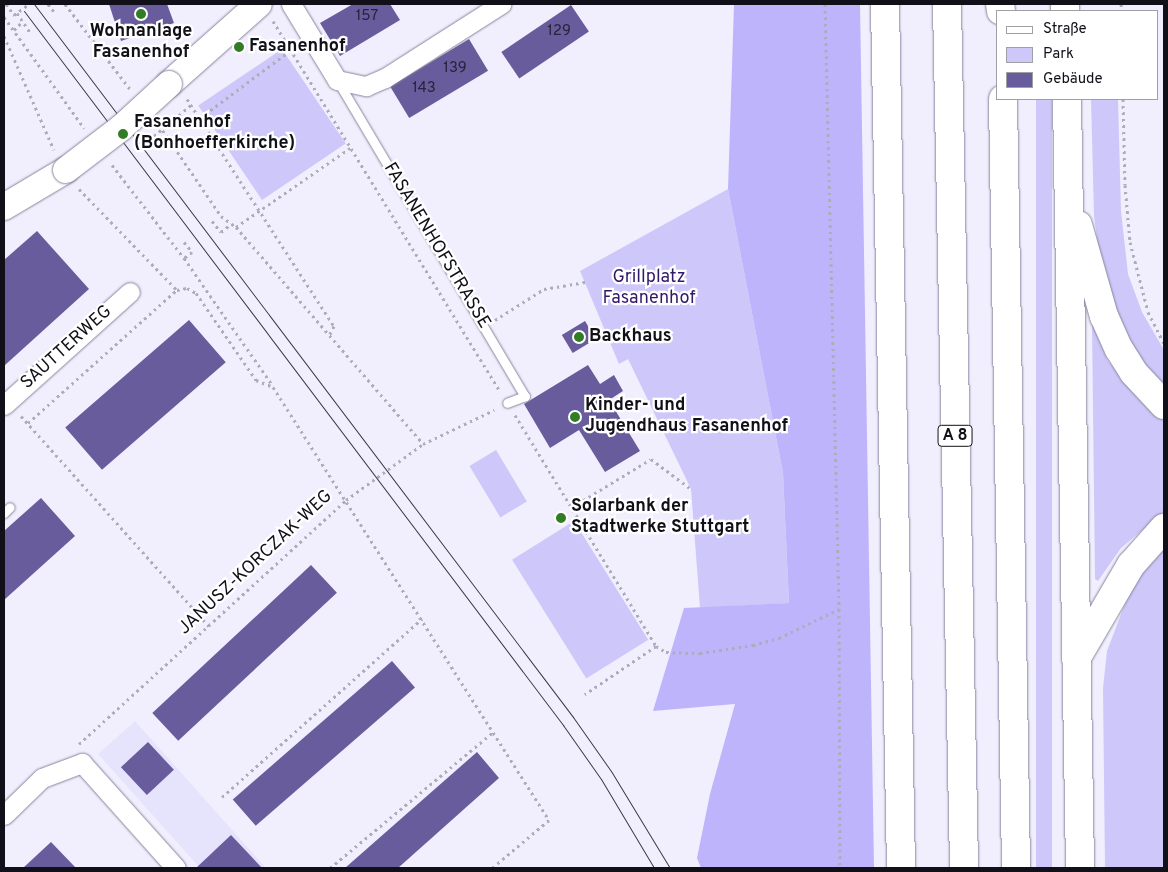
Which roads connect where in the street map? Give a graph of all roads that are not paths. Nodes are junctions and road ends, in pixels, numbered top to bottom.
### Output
1 (291, 4) edge
2 (501, 4) edge
3 (885, 4) edge
4 (947, 4) edge
5 (265, 11) edge
6 (336, 80) junction
7 (1003, 100) edge
8 (1067, 100) edge
9 (1068, 193) junction
10 (4, 207) edge
11 (130, 292) dead end
12 (6, 403) edge
13 (507, 403) road end
14 (1164, 405) edge
15 (1164, 528) edge
16 (1075, 659) junction
17 (4, 815) edge
18 (176, 868) edge
19 (901, 868) edge
20 (964, 868) edge
21 (1016, 868) edge
22 (1080, 868) edge

1 - 6 street, FASANENHOFSTRASSE
2 - 6 street
3 - 19 highway
4 - 20 highway, A 8
5 - 10 street, bridge
6 - 13 lane, FASANENHOFSTRASSE
7 - 21 highway
8 - 9 highway
9 - 14 highway
9 - 16 highway
11 - 12 street, SAUTTERWEG
15 - 16 highway
16 - 22 highway
17 - 18 street

